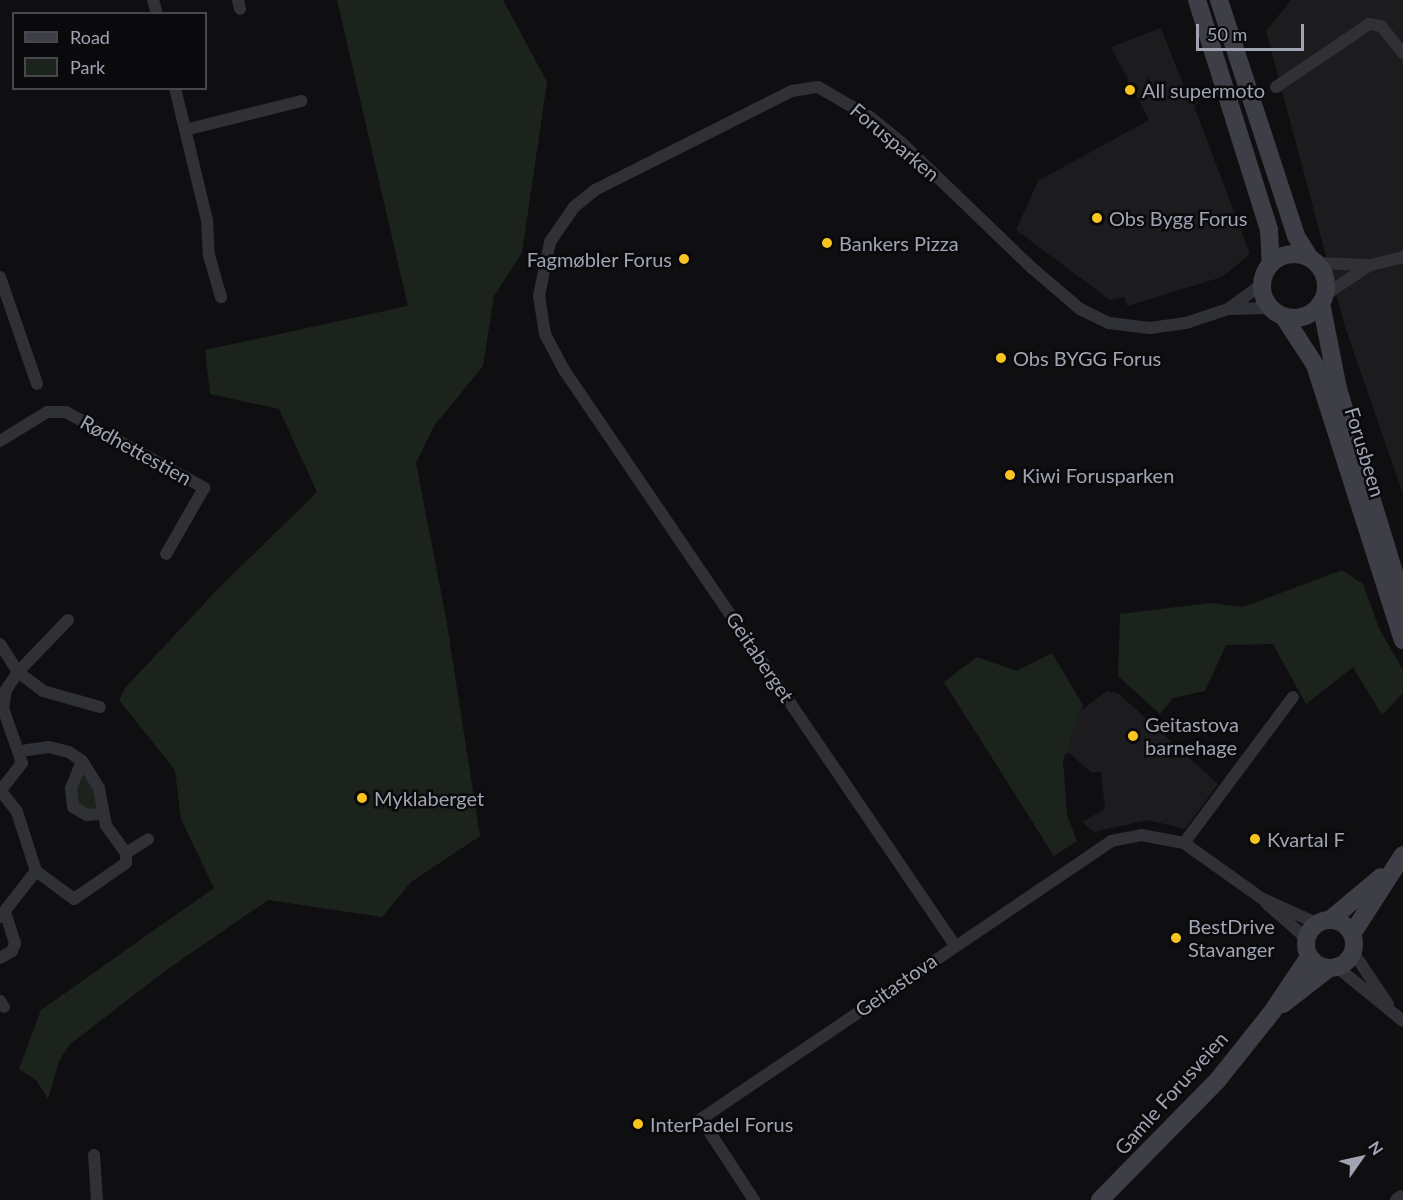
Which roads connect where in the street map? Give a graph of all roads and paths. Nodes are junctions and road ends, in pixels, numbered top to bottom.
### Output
1 (1197, 0) edge
2 (1219, 0) edge
3 (1403, 53) edge
4 (1276, 87) dead end
5 (175, 90) edge
6 (301, 101) dead end
7 (185, 130) junction
8 (1403, 257) edge
9 (1314, 260) junction
10 (1271, 263) junction
11 (1371, 265) junction
12 (0, 277) edge
13 (1261, 285) junction
14 (221, 297) dead end
15 (1323, 299) junction
16 (1228, 309) junction
17 (1277, 313) junction
18 (564, 370) joint
19 (37, 384) dead end
20 (0, 441) edge
21 (166, 554) dead end
22 (1403, 601) edge
23 (68, 620) dead end
24 (1403, 640) edge
25 (0, 644) edge
26 (18, 672) junction
27 (1293, 697) dead end
28 (100, 706) dead end
29 (21, 751) junction
30 (82, 761) junction
31 (1, 790) edge
32 (103, 814) junction
33 (148, 839) dead end
34 (1184, 843) junction
35 (126, 853) junction
36 (1399, 860) edge
37 (36, 871) junction
38 (1261, 898) junction
39 (2, 915) edge
40 (1315, 934) junction
41 (1353, 943) junction
42 (954, 944) junction
43 (0, 958) edge
44 (1333, 968) junction
45 (1390, 1008) junction
46 (1272, 1012) junction
47 (1403, 1021) edge
48 (94, 1155) dead end
49 (97, 1200) edge
50 (753, 1200) edge
51 (1100, 1200) edge

1 - 10 main road
2 - 9 main road
3 - 4 street
5 - 7 street
6 - 7 street
7 - 14 street
8 - 11 street
9 - 10 main road
9 - 11 street
9 - 15 main road
10 - 13 main road
11 - 15 street
12 - 19 street
13 - 16 street, Forusparken
13 - 17 main road
15 - 17 main road
15 - 22 main road, Forusbeen
16 - 17 street, Forusparken
16 - 18 street, Forusparken
17 - 24 main road, Forusbeen
18 - 42 street, Geitaberget
20 - 21 street, Rødhettestien
23 - 26 street
25 - 26 street
26 - 28 street
26 - 29 street
27 - 34 street
29 - 30 street
29 - 31 street
30 - 32 street
30 - 32 street
31 - 37 street
32 - 35 street
33 - 35 street
34 - 38 street, Geitastova
34 - 42 street, Geitastova
35 - 37 street
36 - 40 main road, Gamle Forusveien
36 - 41 main road, Gamle Forusveien
37 - 39 street
38 - 40 street, Geitastova
38 - 40 street, Geitastova
39 - 43 street
40 - 41 main road
40 - 44 main road
40 - 46 main road, Gamle Forusveien
41 - 44 main road, Gamle Forusveien
41 - 45 street
42 - 50 street, Geitastova
44 - 45 street
44 - 46 main road, Gamle Forusveien
45 - 47 street
46 - 51 main road, Gamle Forusveien
48 - 49 street

